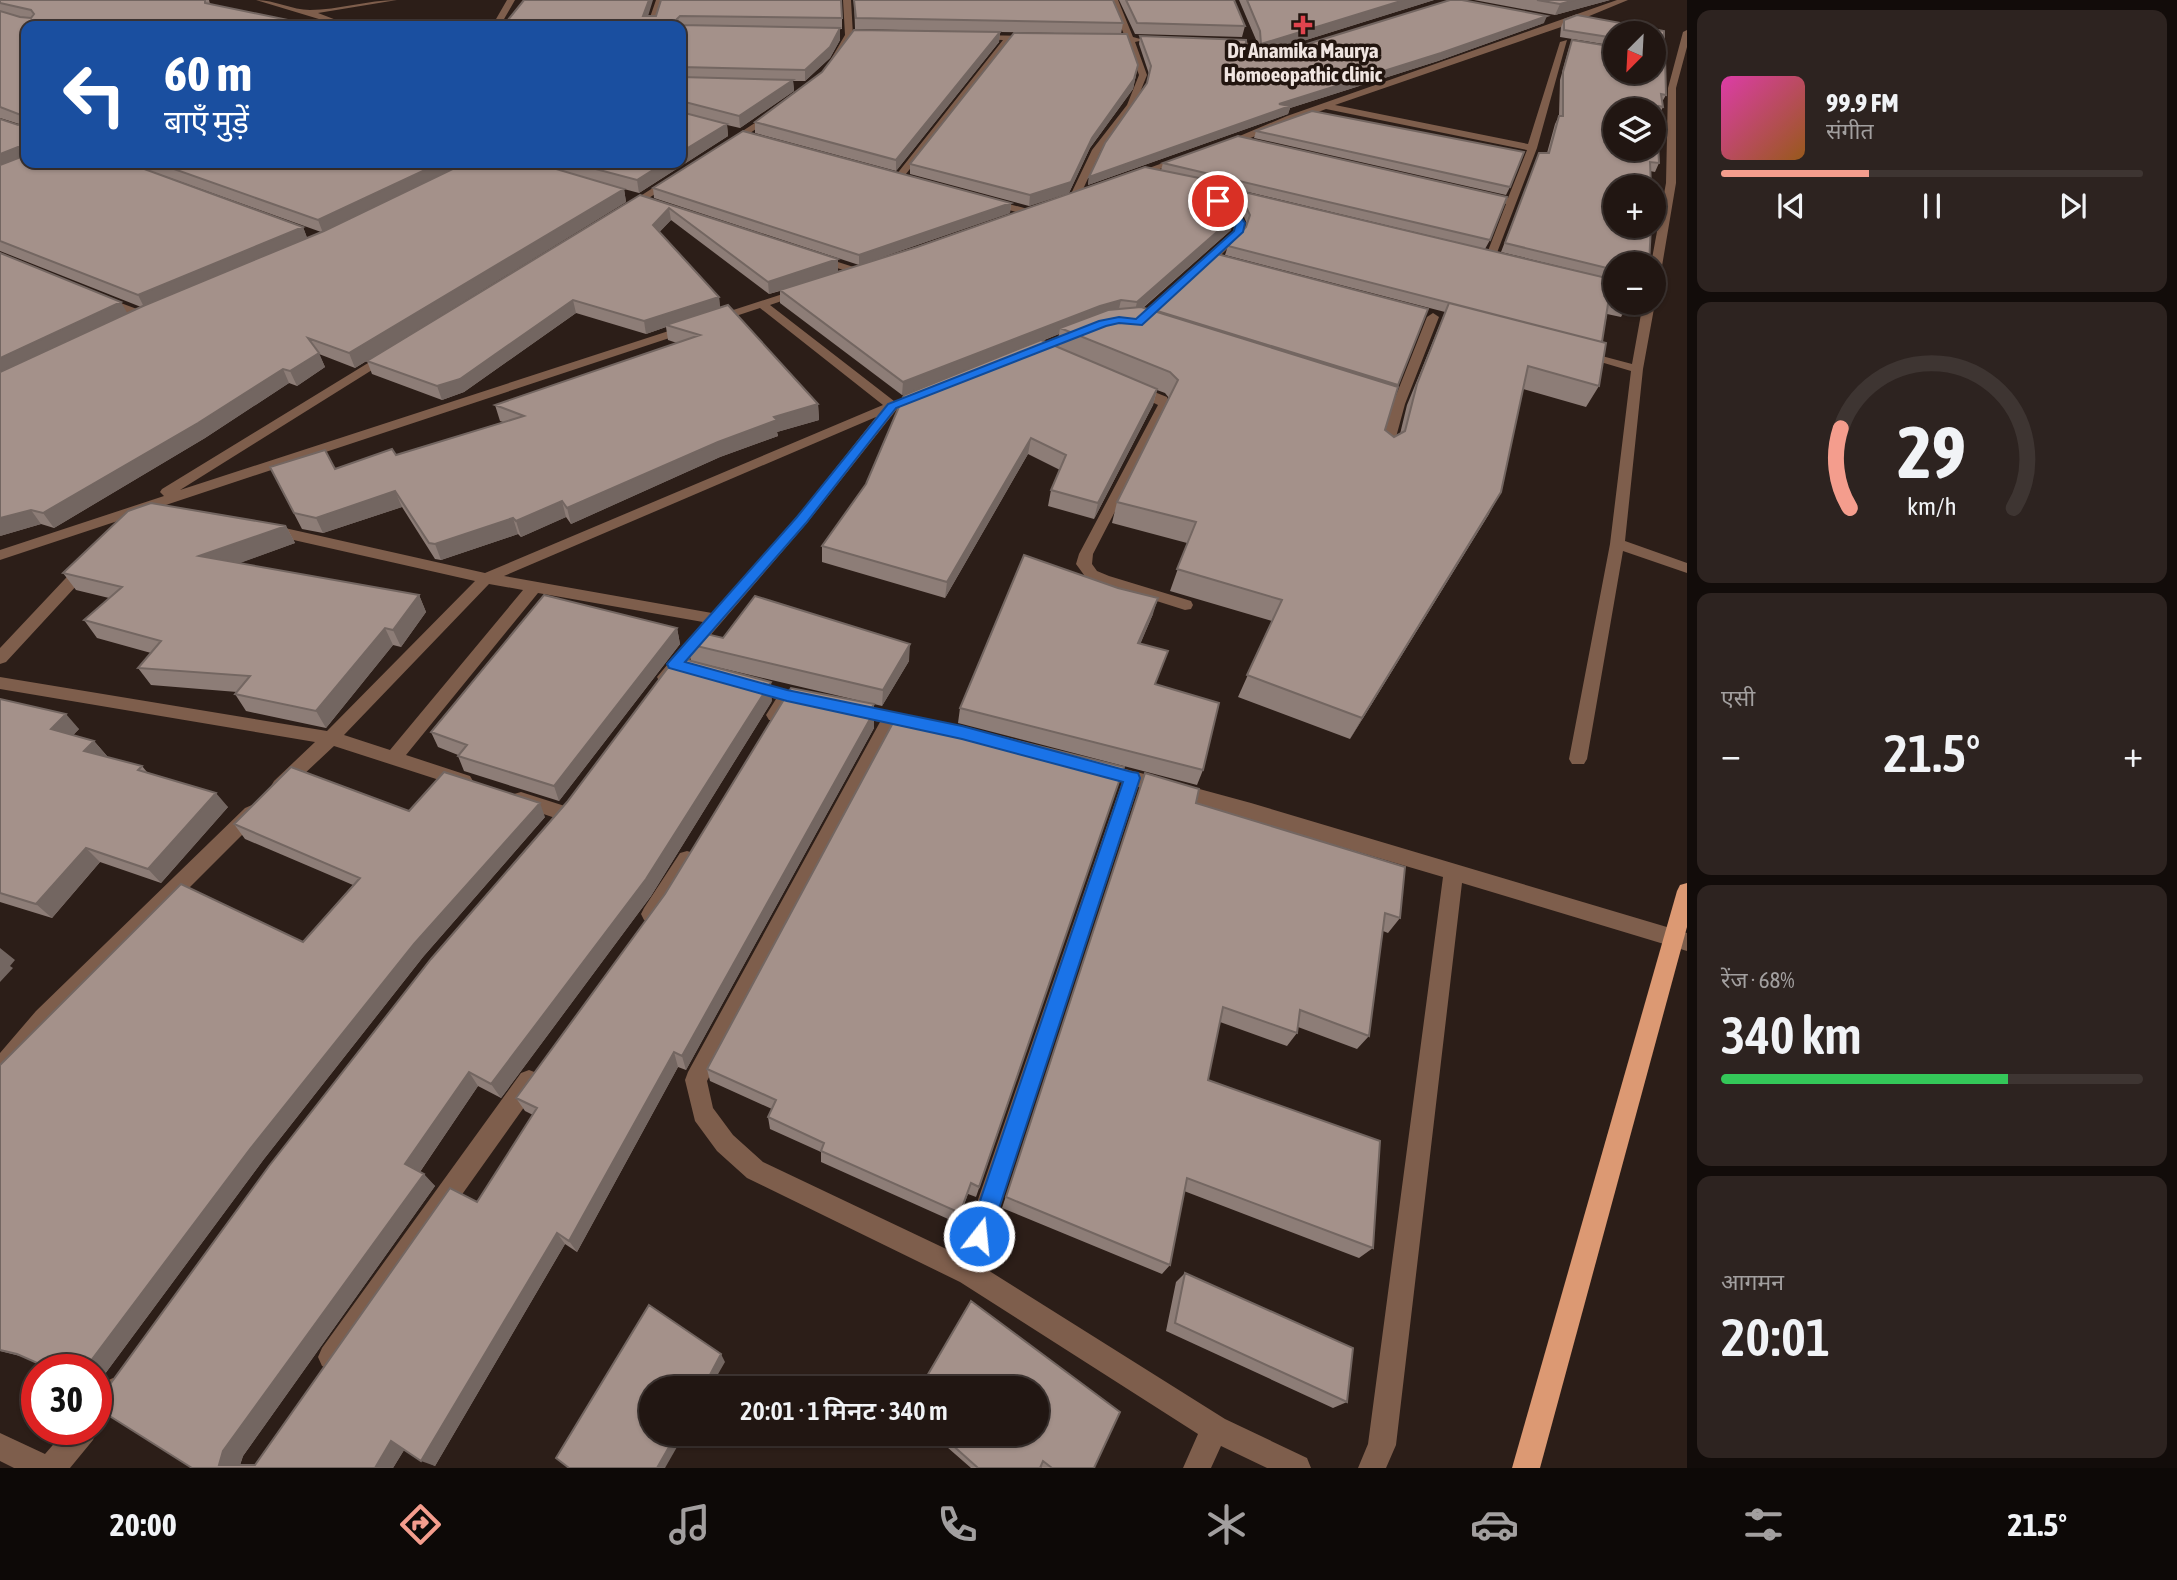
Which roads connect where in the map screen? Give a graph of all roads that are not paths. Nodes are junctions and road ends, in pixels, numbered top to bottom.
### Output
1 (260, 0) edge
2 (393, 0) edge
3 (511, 0) edge
4 (660, 0) edge
5 (847, 0) edge
6 (1114, 0) edge
7 (1604, 0) edge
8 (1620, 1) edge
9 (309, 12) junction
10 (1541, 18) edge
11 (334, 21) edge
12 (499, 21) edge
13 (653, 21) edge
14 (1567, 22) junction
15 (1247, 32) edge
16 (1687, 32) edge
17 (836, 35) edge
18 (849, 35) junction
19 (862, 36) edge
20 (1526, 36) junction
21 (965, 37) edge
22 (1009, 38) junction
23 (1049, 38) edge
24 (1103, 39) edge
25 (1130, 39) junction
26 (1144, 40) edge
27 (1238, 43) edge
28 (1251, 43) junction
29 (1564, 43) junction
30 (1577, 45) edge
31 (1278, 55) edge
32 (1666, 60) edge
33 (1679, 62) junction
34 (825, 70) edge
35 (1324, 106) junction
36 (782, 109) edge
37 (730, 131) edge
38 (742, 134) junction
39 (755, 138) edge
40 (1239, 140) junction
41 (1258, 144) edge
42 (1532, 148) junction
43 (719, 149) edge
44 (685, 171) edge
45 (886, 173) edge
46 (1142, 173) junction
47 (899, 177) junction
48 (1165, 178) edge
49 (912, 180) edge
50 (1119, 181) edge
51 (1096, 190) edge
52 (1227, 192) edge
53 (1471, 193) edge
54 (627, 196) edge
55 (978, 199) edge
56 (640, 200) junction
57 (1511, 202) junction
58 (653, 204) edge
59 (619, 213) edge
60 (1007, 221) edge
61 (1659, 252) edge
62 (1478, 253) edge
63 (808, 255) edge
64 (1491, 256) junction
65 (1212, 257) junction
66 (1504, 259) edge
67 (1250, 267) edge
68 (872, 268) edge
69 (859, 272) junction
70 (838, 279) edge
71 (816, 286) edge
72 (84, 291) edge
73 (762, 304) junction
74 (170, 305) edge
75 (1646, 315) edge
76 (1433, 317) dead end
77 (1139, 323) edge
78 (1089, 329) edge
79 (404, 347) edge
80 (1037, 348) junction
81 (1573, 353) edge
82 (1062, 358) edge
83 (1009, 360) edge
84 (1637, 369) junction
85 (1122, 383) edge
86 (1361, 392) edge
87 (918, 396) edge
88 (1399, 404) junction
89 (892, 406) junction
90 (1385, 452) edge
91 (139, 509) junction
92 (175, 515) edge
93 (253, 526) edge
94 (112, 538) edge
95 (1617, 544) junction
96 (0, 555) edge
97 (93, 558) edge
98 (1687, 568) edge
99 (486, 578) junction
100 (534, 587) junction
101 (1185, 605) dead end
102 (715, 619) junction
103 (0, 658) edge
104 (674, 664) junction
105 (699, 671) edge
106 (737, 682) edge
107 (0, 683) edge
108 (659, 686) edge
109 (839, 707) edge
110 (891, 717) junction
111 (766, 731) edge
112 (331, 738) junction
113 (989, 740) edge
114 (394, 758) junction
115 (1578, 759) dead end
116 (1080, 764) edge
117 (1132, 778) junction
118 (546, 834) edge
119 (695, 845) edge
120 (1454, 871) junction
121 (1687, 891) edge
122 (635, 936) edge
123 (1680, 939) edge
124 (540, 1066) edge
125 (0, 1070) edge
126 (969, 1273) junction
127 (129, 1368) edge
128 (316, 1378) edge
129 (112, 1392) edge
130 (1215, 1429) junction
131 (71, 1445) edge
132 (0, 1447) edge
133 (44, 1468) edge
134 (52, 1468) edge
135 (1197, 1468) edge
136 (1297, 1468) edge
137 (1371, 1468) edge
138 (1526, 1468) edge

1 - 9 street
2 - 9 street
3 - 12 street
4 - 13 street
5 - 18 street
6 - 25 street
7 - 8 street
8 - 14 street
9 - 11 street
10 - 14 street
14 - 20 street
15 - 28 street
16 - 33 street
17 - 18 street
18 - 19 street
18 - 34 street
20 - 29 street
20 - 35 street
21 - 22 street
22 - 23 street
22 - 47 street
24 - 25 street
25 - 26 street
25 - 51 street
27 - 28 street
28 - 31 street
29 - 30 street
29 - 42 street
32 - 33 street
33 - 61 street
35 - 40 street
35 - 42 street
36 - 38 street
37 - 38 street
38 - 39 street
38 - 43 street
40 - 41 street
40 - 46 street
42 - 57 street
44 - 56 street
45 - 47 street
46 - 48 street
46 - 50 street
47 - 49 street
52 - 65 street
53 - 57 street
54 - 56 street
55 - 60 street
56 - 58 street
56 - 59 street
57 - 64 street
62 - 64 street
63 - 69 street
64 - 66 street
65 - 67 street
65 - 77 street
68 - 69 street
69 - 70 street
71 - 73 street
72 - 74 street
73 - 89 street
73 - 91 street
75 - 84 street
76 - 88 street
78 - 80 street
79 - 91 street
80 - 82 street
80 - 83 street
81 - 84 street
84 - 95 street
85 - 101 street
86 - 88 street
87 - 89 street
88 - 90 street
89 - 99 street
89 - 102 street
91 - 92 street
91 - 94 street
91 - 96 street
93 - 99 street
95 - 98 street
95 - 115 street
97 - 103 street
99 - 100 street
99 - 112 street
100 - 102 street
100 - 114 street
102 - 104 street
104 - 105 street
104 - 108 street
106 - 111 street
107 - 112 street
109 - 110 street
110 - 113 street
110 - 126 street
112 - 114 street
112 - 125 street
114 - 118 street
116 - 117 street
117 - 120 street
117 - 126 street
119 - 122 street
120 - 123 street
120 - 137 street
121 - 123 main road
123 - 138 main road
124 - 128 street
126 - 130 street
127 - 129 street
130 - 135 street
130 - 136 street
131 - 134 street
132 - 133 street

